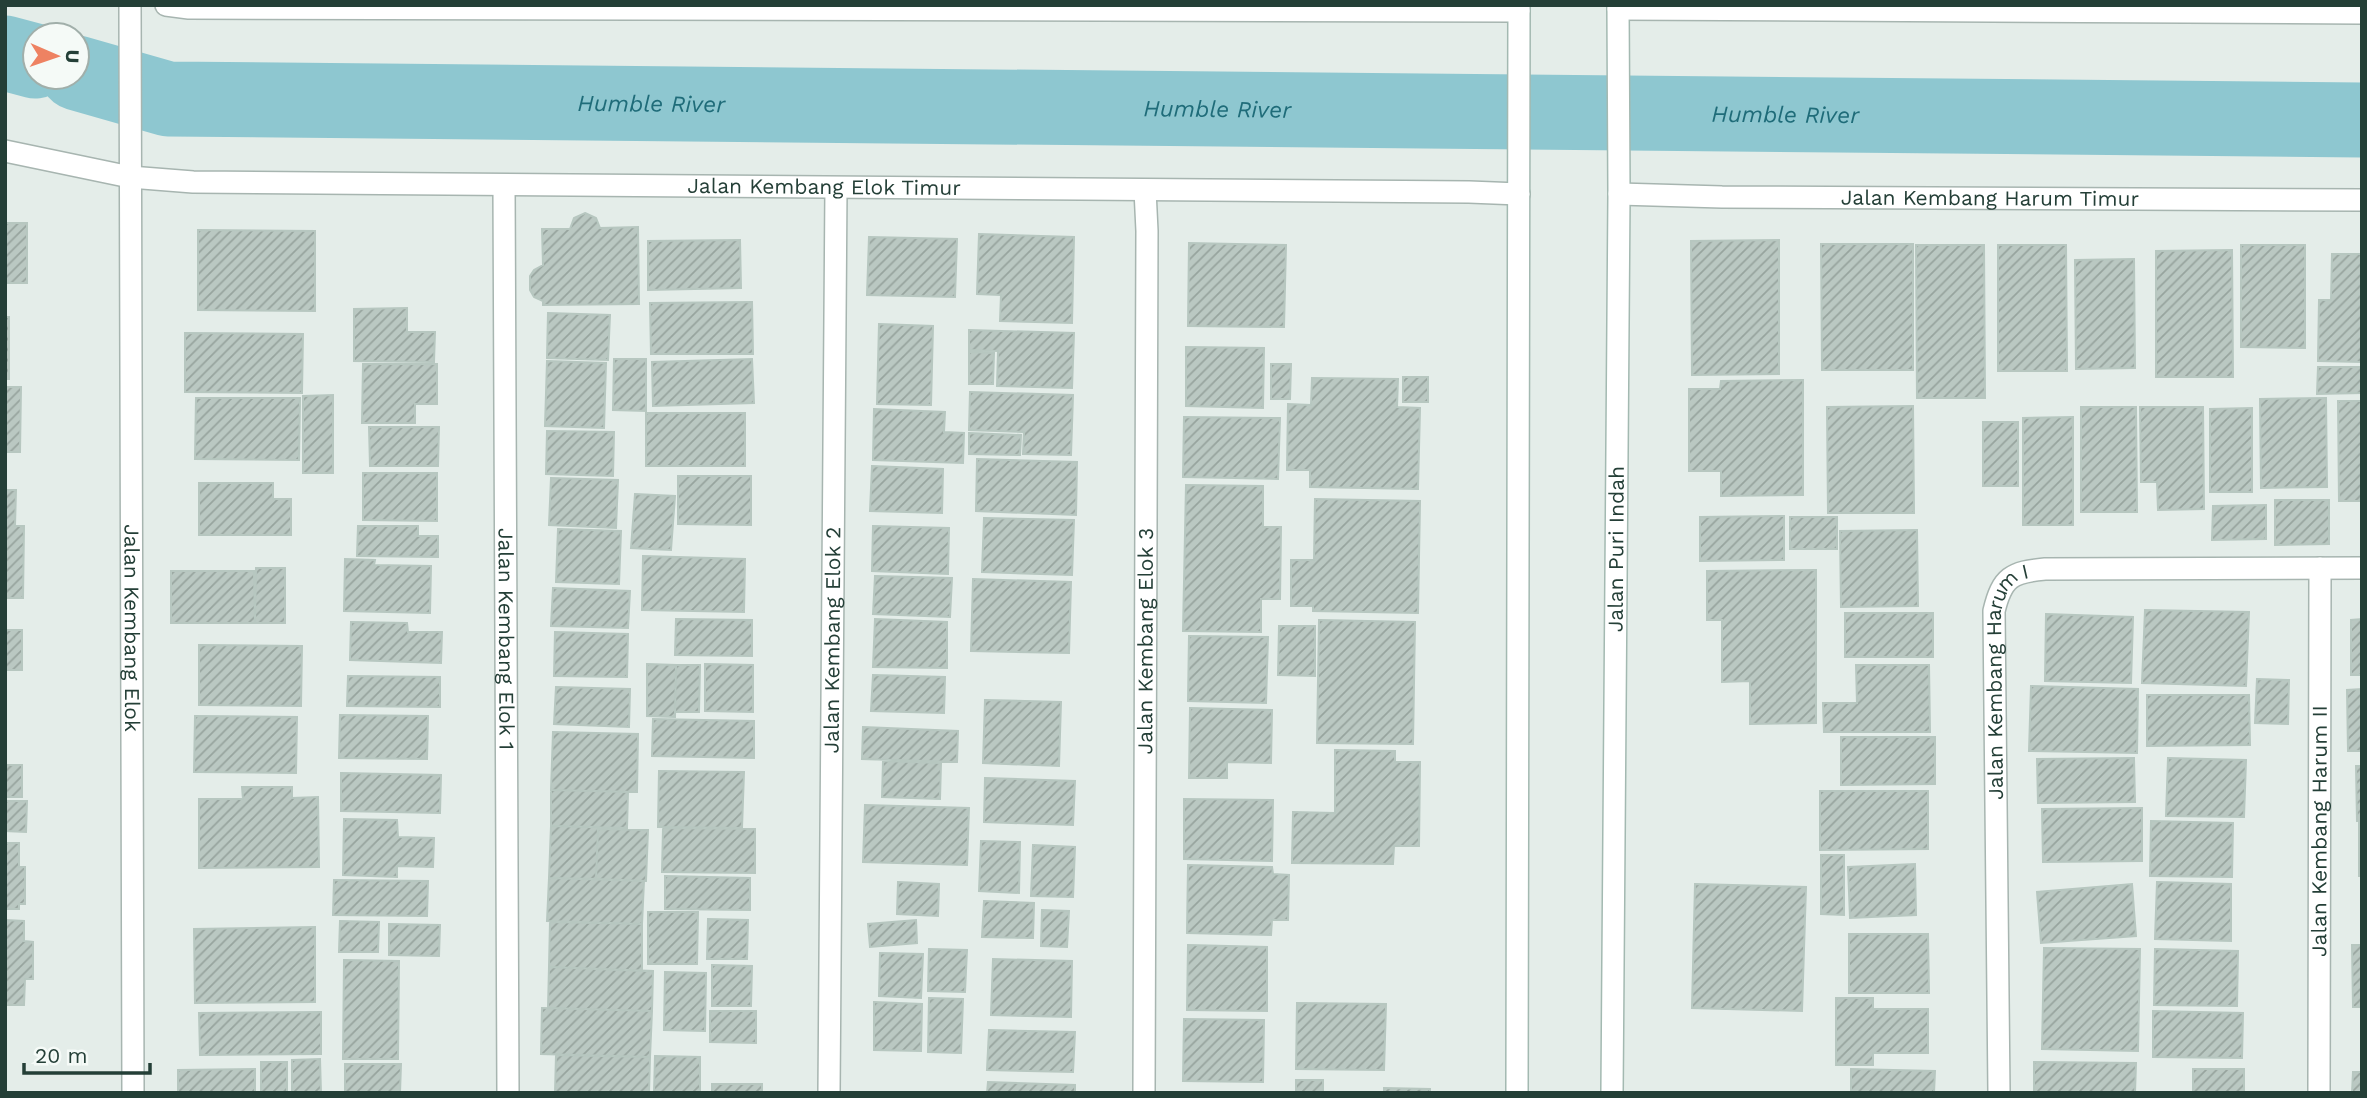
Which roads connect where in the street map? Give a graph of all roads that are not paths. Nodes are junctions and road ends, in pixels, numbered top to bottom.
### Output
1 (166, 5) edge
2 (506, 7) edge
3 (825, 7) edge
4 (1618, 7) edge
5 (1139, 8) edge
6 (1519, 8) edge
7 (1977, 8) edge
8 (2308, 9) edge
9 (2362, 13) edge
10 (130, 15) edge
11 (5, 151) edge
12 (131, 171) junction
13 (1619, 183) junction
14 (1519, 184) junction
15 (504, 186) junction
16 (835, 188) junction
17 (1145, 190) junction
18 (2362, 200) edge
19 (2320, 568) junction
20 (2362, 568) edge
21 (133, 1093) edge
22 (508, 1093) edge
23 (829, 1093) edge
24 (1144, 1093) edge
25 (1517, 1093) edge
26 (1612, 1093) edge
27 (1999, 1093) edge
28 (2319, 1093) edge

1 - 2 street
2 - 3 street
3 - 5 street
4 - 7 street
4 - 13 street, Jalan Puri Indah
5 - 6 street
6 - 14 street
7 - 8 street
8 - 9 street
10 - 12 street, Jalan Kembang Elok
11 - 12 street, Jalan Kembang Elok Timur
12 - 15 street, Jalan Kembang Elok Timur
12 - 21 street, Jalan Kembang Elok
13 - 18 street, Jalan Kembang Harum Timur
13 - 26 street, Jalan Puri Indah
14 - 17 street, Jalan Kembang Elok Timur
14 - 25 street
15 - 16 street, Jalan Kembang Elok Timur
15 - 22 street, Jalan Kembang Elok 1
16 - 17 street, Jalan Kembang Elok Timur
16 - 23 street, Jalan Kembang Elok 2
17 - 24 street, Jalan Kembang Elok 3
19 - 20 street, Jalan Kembang Harum I
19 - 27 street, Jalan Kembang Harum I
19 - 28 street, Jalan Kembang Harum II

